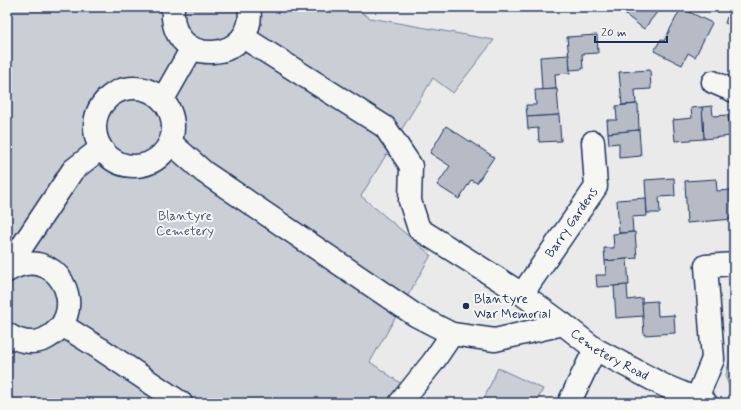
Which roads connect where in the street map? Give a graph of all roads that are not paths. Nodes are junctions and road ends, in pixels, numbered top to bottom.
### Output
1 (173, 7) edge
2 (249, 7) edge
3 (242, 37) junction
4 (192, 48) junction
5 (713, 82) dead end
6 (734, 91) edge
7 (162, 99) junction
8 (170, 142) junction
9 (593, 142) dead end
10 (101, 148) junction
11 (734, 264) edge
12 (13, 268) edge
13 (522, 294) junction
14 (563, 324) junction
15 (62, 325) junction
16 (7, 334) edge
17 (452, 334) junction
18 (594, 349) junction
19 (701, 401) edge
20 (181, 403) edge
21 (400, 403) edge
22 (569, 403) edge

1 - 4 street
2 - 3 street
3 - 4 street
3 - 13 street, Cemetery Road
4 - 7 street
5 - 6 street
7 - 8 street
7 - 10 street
8 - 10 street
8 - 17 street
9 - 13 street, Barry Gardens
10 - 12 street
11 - 19 street
12 - 15 street
13 - 14 street, Cemetery Road
14 - 17 street
14 - 18 street, Cemetery Road
15 - 16 street
15 - 20 street
17 - 21 street
18 - 19 street, Cemetery Road
18 - 22 street

